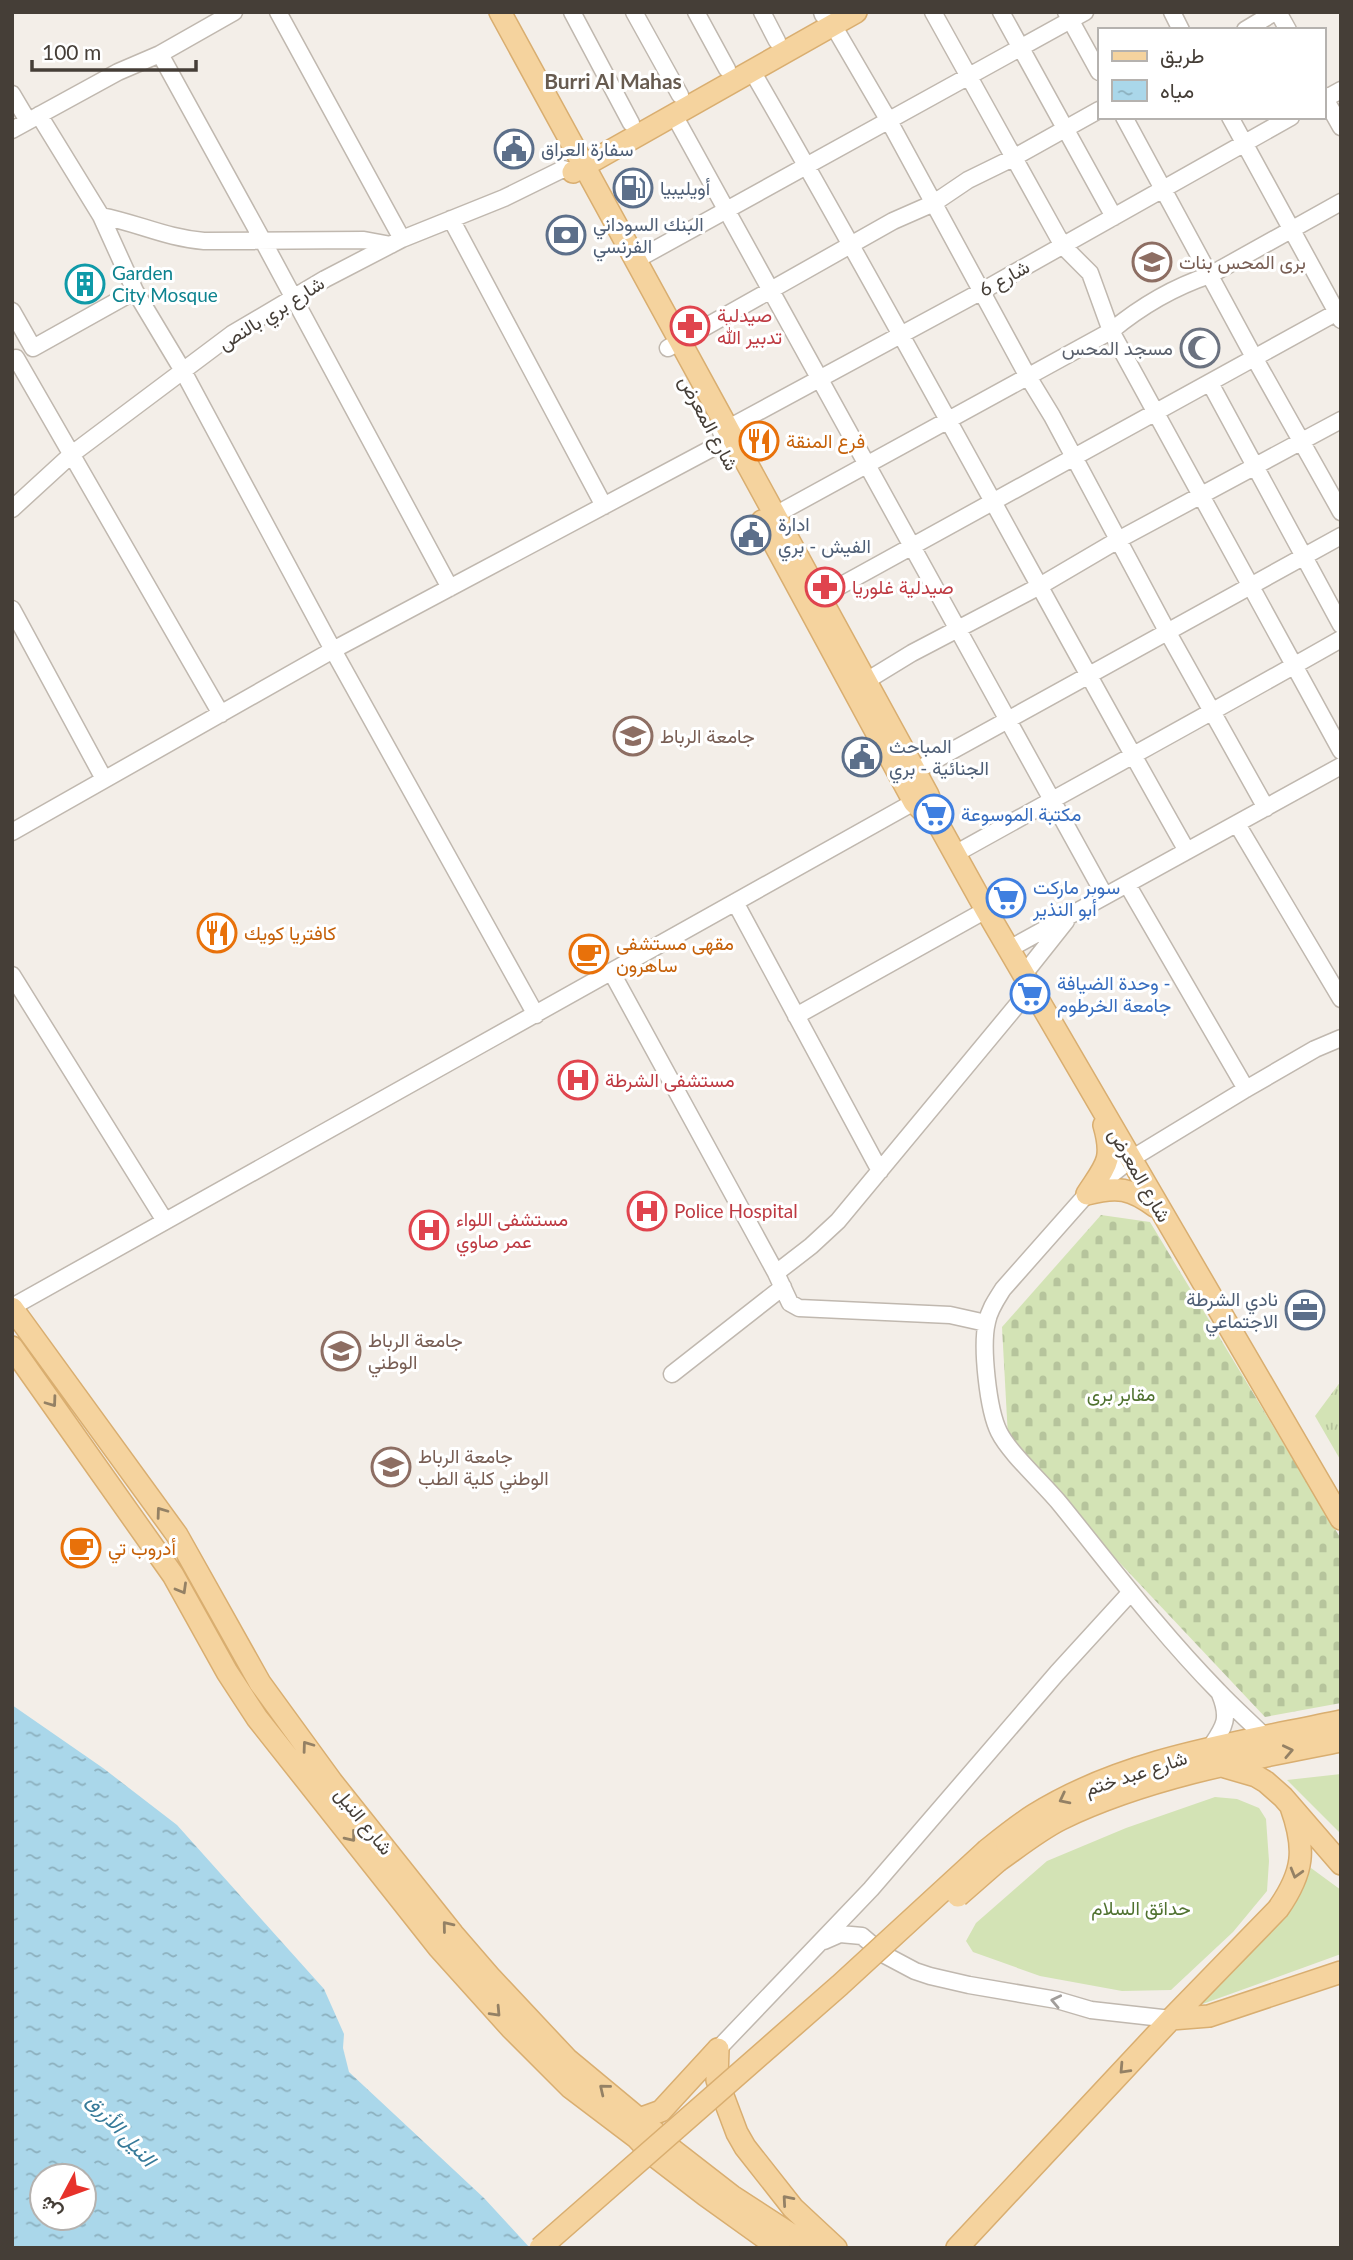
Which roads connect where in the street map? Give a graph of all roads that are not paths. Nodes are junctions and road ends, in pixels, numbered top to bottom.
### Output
1 (234, 12) edge
2 (278, 12) edge
3 (484, 12) edge
4 (500, 12) edge
5 (572, 12) edge
6 (634, 12) edge
7 (696, 12) edge
8 (762, 12) edge
9 (856, 12) edge
10 (933, 12) edge
11 (1001, 12) edge
12 (1172, 12) edge
13 (1276, 12) edge
14 (1074, 15) edge
15 (827, 16) edge
16 (1180, 28) edge
17 (1248, 28) edge
18 (1286, 28) edge
19 (201, 29) junction
20 (777, 41) junction
21 (1022, 47) junction
22 (160, 54) junction
23 (727, 69) junction
24 (1098, 70) edge
25 (752, 71) junction
26 (118, 72) junction
27 (970, 77) junction
28 (1341, 90) edge
29 (12, 94) edge
30 (1325, 98) edge
31 (1325, 100) edge
32 (677, 105) junction
33 (1098, 111) edge
34 (34, 118) junction
35 (1125, 119) edge
36 (1231, 119) edge
37 (1287, 119) edge
38 (889, 121) junction
39 (631, 123) junction
40 (1066, 127) junction
41 (1341, 127) edge
42 (12, 130) edge
43 (1244, 143) junction
44 (1013, 158) junction
45 (573, 164) junction
46 (807, 165) junction
47 (1164, 189) junction
48 (1341, 202) edge
49 (934, 203) junction
50 (726, 210) junction
51 (101, 216) junction
52 (1114, 216) junction
53 (451, 219) junction
54 (1292, 229) junction
55 (264, 241) junction
56 (397, 242) junction
57 (853, 245) junction
58 (1063, 246) junction
59 (636, 260) junction
60 (1210, 275) junction
61 (135, 291) junction
62 (982, 291) junction
63 (772, 292) junction
64 (293, 297) junction
65 (12, 311) edge
66 (1339, 314) edge
67 (1111, 331) junction
68 (901, 333) junction
69 (674, 345) junction
70 (33, 348) junction
71 (14, 359) edge
72 (1255, 359) junction
73 (183, 371) junction
74 (1027, 375) junction
75 (820, 378) junction
76 (1210, 383) junction
77 (1154, 412) junction
78 (949, 420) junction
79 (1341, 421) edge
80 (724, 436) junction
81 (1301, 442) junction
82 (72, 454) junction
83 (1073, 456) junction
84 (867, 464) junction
85 (1256, 468) junction
86 (1202, 496) junction
87 (992, 502) junction
88 (604, 506) junction
89 (12, 509) edge
90 (1341, 512) edge
91 (775, 515) junction
92 (1341, 536) edge
93 (1118, 540) junction
94 (912, 547) junction
95 (1304, 556) junction
96 (1251, 586) junction
97 (1038, 587) junction
98 (450, 588) junction
99 (820, 597) junction
100 (12, 609) edge
101 (1341, 625) edge
102 (958, 629) junction
103 (1167, 631) junction
104 (1341, 639) edge
105 (333, 650) junction
106 (1294, 665) junction
107 (1089, 675) junction
108 (859, 685) junction
109 (1213, 712) junction
110 (221, 713) junction
111 (1006, 719) junction
112 (1341, 751) edge
113 (1132, 755) junction
114 (908, 774) junction
115 (1338, 774) edge
116 (104, 779) junction
117 (921, 799) junction
118 (1050, 801) junction
119 (1266, 808) junction
120 (1237, 824) junction
121 (12, 832) edge
122 (1187, 851) junction
123 (955, 853) junction
124 (1127, 884) junction
125 (1105, 896) junction
126 (735, 902) junction
127 (986, 910) junction
128 (1069, 916) junction
129 (1009, 949) junction
130 (612, 973) junction
131 (12, 975) edge
132 (1028, 981) junction
133 (1341, 998) edge
134 (536, 1015) junction
135 (796, 1016) junction
136 (1341, 1038) edge
137 (1246, 1088) junction
138 (1096, 1099) junction
139 (1131, 1159) junction
140 (880, 1171) junction
141 (1087, 1194) junction
142 (1161, 1211) junction
143 (166, 1221) junction
144 (780, 1280) junction
145 (12, 1307) edge
146 (986, 1323) junction
147 (12, 1347) edge
148 (671, 1374) dead end
149 (1341, 1519) edge
150 (1130, 1592) junction
151 (1219, 1692) junction
152 (1341, 1721) edge
153 (1264, 1736) junction
154 (1341, 1741) edge
155 (1208, 1751) junction
156 (1223, 1767) junction
157 (1291, 1807) junction
158 (992, 1856) junction
159 (1341, 1864) edge
160 (819, 1944) junction
161 (1341, 1972) edge
162 (1171, 2019) junction
163 (718, 2049) junction
164 (639, 2119) junction
165 (540, 2248) edge
166 (561, 2248) edge
167 (779, 2248) edge
168 (812, 2248) edge
169 (836, 2248) edge
170 (957, 2248) edge

1 - 19 street
2 - 56 street
3 - 45 main road, شارع المعرض
4 - 45 main road, شارع المعرض
5 - 39 street
6 - 32 street
7 - 23 street
8 - 20 street
9 - 15 main road, شارع بري بالنص
10 - 27 street
11 - 21 street
12 - 16 street
13 - 17 street
13 - 18 street
14 - 21 street
14 - 24 street
15 - 20 main road, شارع بري بالنص
15 - 25 main road, شارع بري بالنص
15 - 38 street
19 - 22 street
19 - 26 street
20 - 23 main road, شارع بري بالنص
21 - 27 street
21 - 40 street
22 - 26 street
22 - 55 street
23 - 32 main road, شارع بري بالنص
25 - 32 main road, شارع بري بالنص
25 - 46 street
26 - 34 street
27 - 38 street
27 - 44 street
28 - 30 street
29 - 34 street
31 - 41 street
32 - 39 main road, شارع بري بالنص
32 - 45 main road, شارع بري بالنص
32 - 50 street
33 - 40 street
34 - 42 street
34 - 51 street
35 - 47 street
36 - 43 street
37 - 43 street, شارع 6
38 - 46 street
38 - 49 street
39 - 45 main road, شارع بري بالنص
40 - 44 street
40 - 52 street
43 - 47 street, شارع 6
43 - 54 street
44 - 49 street
44 - 58 street
45 - 53 street, شارع بري بالنص
45 - 59 main road, شارع المعرض
45 - 69 main road, شارع المعرض
46 - 50 street
46 - 57 street
47 - 52 street, شارع 6
47 - 60 street
48 - 54 street
49 - 57 street
49 - 62 street
50 - 59 street
50 - 63 street
51 - 55 street
51 - 61 street
52 - 58 street, شارع 6
53 - 56 street, شارع بري بالنص
53 - 88 street
54 - 60 street
54 - 66 street
55 - 56 street
55 - 64 street
56 - 64 street, شارع بري بالنص
57 - 63 street
57 - 68 street
58 - 62 street, شارع 6
58 - 67 street
59 - 69 main road, شارع المعرض
60 - 67 street
60 - 72 street
61 - 70 street
61 - 73 street
62 - 68 street, شارع 6
62 - 74 street
63 - 69 street
63 - 75 street
64 - 73 street, شارع بري بالنص
64 - 98 street
65 - 70 street
66 - 72 street
67 - 74 street
67 - 77 street
68 - 75 street, شارع 6
68 - 78 street
69 - 80 main road, شارع المعرض
70 - 71 street
71 - 82 street
72 - 76 street
72 - 81 street
73 - 82 street, شارع بري بالنص
73 - 105 street
74 - 78 street
74 - 83 street
75 - 80 street, شارع 6
75 - 84 street
76 - 77 street
76 - 85 street
77 - 83 street
77 - 86 street
78 - 84 street
78 - 87 street
79 - 81 street
80 - 88 street, شارع 6
80 - 91 main road, شارع المعرض
80 - 108 main road, شارع المعرض
81 - 85 street
81 - 90 street
82 - 89 street, شارع بري بالنص
82 - 110 street
83 - 87 street
83 - 93 street
84 - 91 street
84 - 94 street
85 - 86 street
85 - 95 street
86 - 93 street
86 - 96 street
87 - 94 street
87 - 97 street
88 - 98 street, شارع 6
91 - 99 main road, شارع المعرض
92 - 95 street
93 - 97 street
93 - 103 street
94 - 99 street
94 - 102 street
95 - 96 street
95 - 101 street
96 - 103 street
96 - 106 street
97 - 102 street
97 - 107 street
98 - 105 street, شارع 6
99 - 108 main road, شارع المعرض
100 - 116 street
102 - 108 street
102 - 111 street
103 - 107 street
103 - 109 street
104 - 106 street
105 - 110 street, شارع 6
105 - 134 street
106 - 109 street
106 - 112 street
107 - 111 street
107 - 113 street
108 - 114 main road, شارع المعرض
109 - 113 street
109 - 119 street
110 - 116 street, شارع 6
111 - 114 street
111 - 118 street
113 - 118 street
113 - 122 street
114 - 117 main road, شارع المعرض
115 - 119 street
116 - 121 street, شارع 6
117 - 123 main road, شارع المعرض
117 - 126 street
118 - 123 street
118 - 125 street
119 - 120 street
120 - 122 street
120 - 133 street
122 - 124 street
123 - 127 main road, شارع المعرض
124 - 125 street
124 - 137 street
125 - 128 street
126 - 130 street
126 - 135 street
127 - 129 main road, شارع المعرض
127 - 135 street
128 - 129 street
128 - 132 street
129 - 132 main road, شارع المعرض
130 - 134 street
130 - 144 street
131 - 143 street
132 - 138 main road, شارع المعرض
132 - 140 street
134 - 143 street
135 - 140 street
136 - 137 street
137 - 139 street
138 - 139 main road, شارع المعرض
138 - 141 main road
139 - 141 street
139 - 142 main road, شارع المعرض
140 - 144 street
141 - 142 main road
141 - 146 street
142 - 149 main road, شارع المعرض
143 - 145 street
144 - 146 street
144 - 148 street
164 -> 145 main road, شارع النيل
146 - 150 street
147 -> 167 main road, شارع النيل
150 - 151 street
150 - 160 street
151 - 153 street
151 - 155 street
152 - 153 main road, شارع عبد ختم
153 - 155 main road, شارع عبد ختم
156 -> 154 main road, شارع عبد ختم
155 -> 158 main road, شارع عبد ختم
156 - 157 main road
156 - 158 main road, شارع عبد ختم
157 - 159 main road
157 -> 162 main road
158 - 165 main road, bridge
158 - 166 main road, bridge
162 -> 160 street
160 - 163 street
161 - 162 main road
162 -> 170 main road
163 - 164 main road
169 -> 163 main road
164 - 168 main road, شارع النيل

